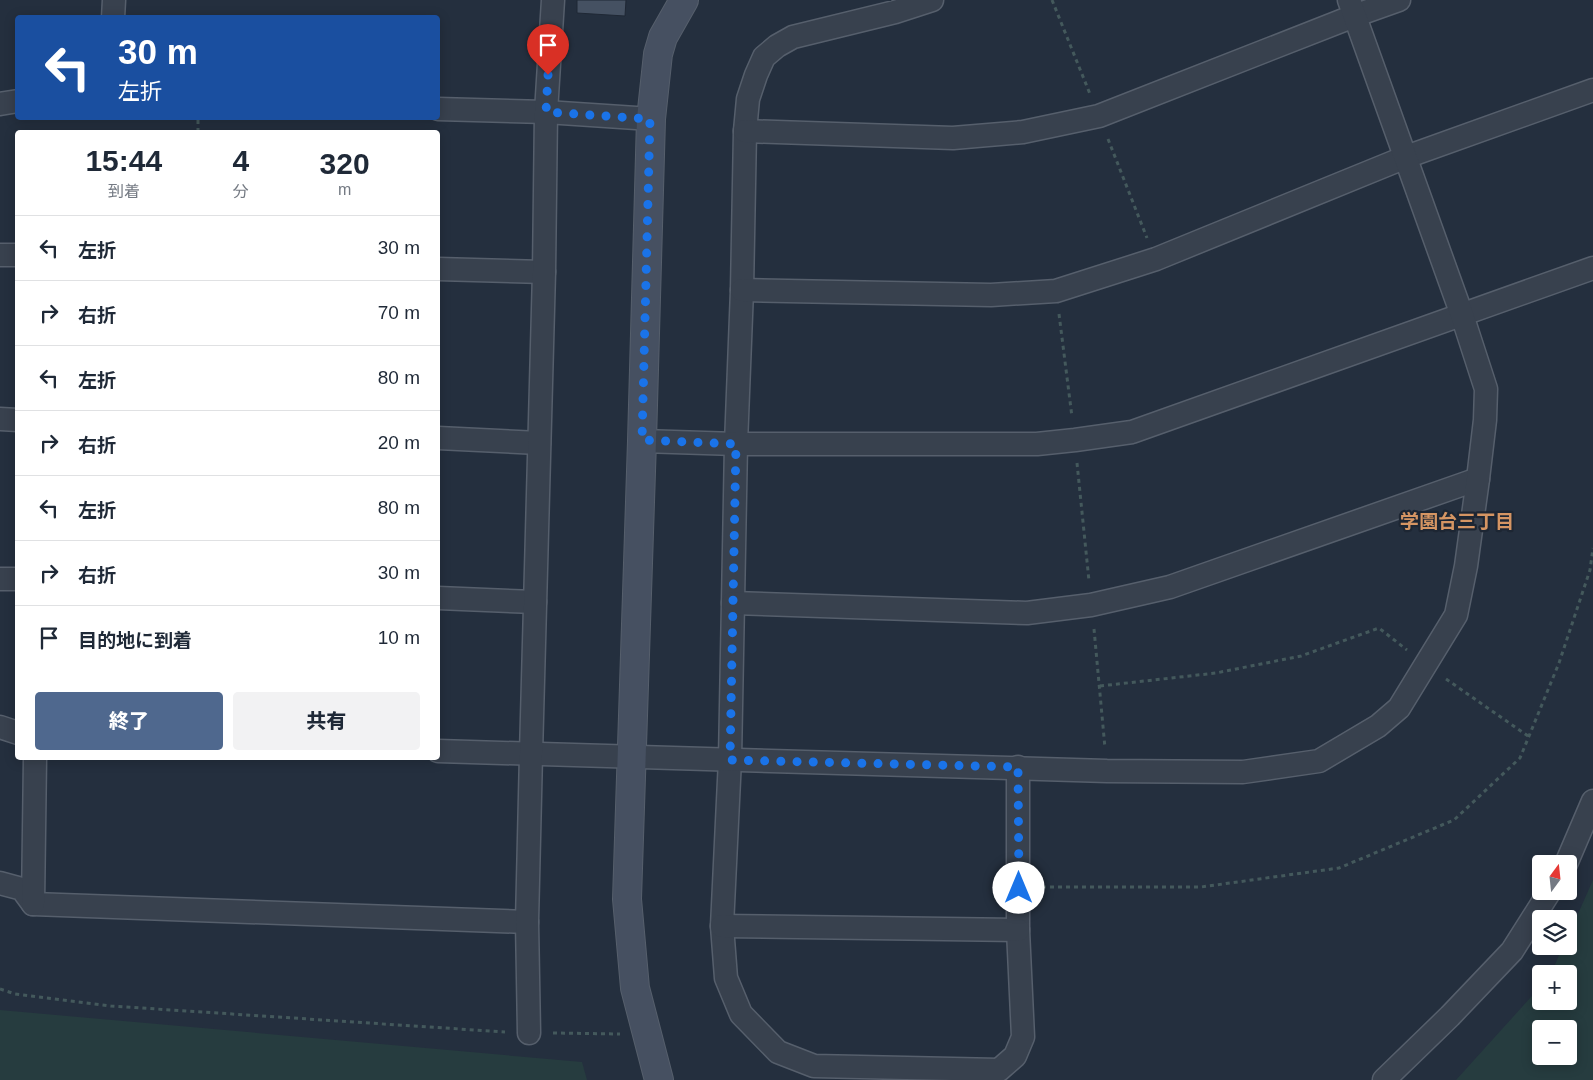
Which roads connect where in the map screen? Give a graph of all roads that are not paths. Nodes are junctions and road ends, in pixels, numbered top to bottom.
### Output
1 (114, 0) edge
2 (552, 0) edge
3 (684, 0) edge
4 (932, 0) edge
5 (1399, 0) edge
6 (1351, 8) edge
7 (113, 15) edge
8 (1593, 90) edge
9 (15, 102) edge
10 (0, 104) edge
11 (440, 110) edge
12 (546, 112) junction
13 (650, 119) junction
14 (745, 131) junction
15 (1406, 156) junction
16 (0, 255) edge
17 (15, 256) edge
18 (1593, 268) edge
19 (440, 269) edge
20 (544, 272) junction
21 (742, 290) junction
22 (1462, 315) junction
23 (0, 419) edge
24 (15, 420) edge
25 (440, 438) edge
26 (642, 440) junction
27 (539, 443) junction
28 (736, 444) junction
29 (1478, 479) junction
30 (0, 579) edge
31 (15, 579) edge
32 (440, 598) edge
33 (535, 602) junction
34 (733, 603) junction
35 (0, 727) edge
36 (15, 732) edge
37 (440, 751) edge
38 (531, 754) junction
39 (633, 757) junction
40 (35, 760) edge
41 (730, 760) junction
42 (1018, 767) junction
43 (1593, 801) edge
44 (1570, 855) edge
45 (0, 883) edge
46 (1544, 900) edge
47 (33, 904) junction
48 (528, 922) junction
49 (722, 926) junction
50 (1018, 930) junction
51 (529, 1033) road end
52 (659, 1080) edge
53 (1384, 1080) edge

1 - 7 street
2 - 12 street
3 - 13 street
4 - 14 street
5 - 6 street
6 - 14 street
6 - 15 street
8 - 15 street
9 - 10 street
11 - 12 street
12 - 13 street
12 - 20 street
13 - 26 street
14 - 21 street
15 - 21 street
15 - 22 street
16 - 17 street
18 - 22 street
19 - 20 street
20 - 27 street
21 - 28 street
22 - 28 street
22 - 29 street
23 - 24 street
25 - 27 street
26 - 28 street
26 - 39 street
27 - 33 street
28 - 34 street
29 - 34 street
29 - 42 street
30 - 31 street
32 - 33 street
33 - 38 street
34 - 41 street
35 - 36 street
37 - 38 street
38 - 39 street
38 - 48 street
39 - 41 street
39 - 52 street
40 - 47 street
41 - 42 street
41 - 49 street
42 - 50 street
43 - 44 street
45 - 47 street
46 - 53 street
47 - 48 street
48 - 51 street
49 - 50 street
49 - 50 street

